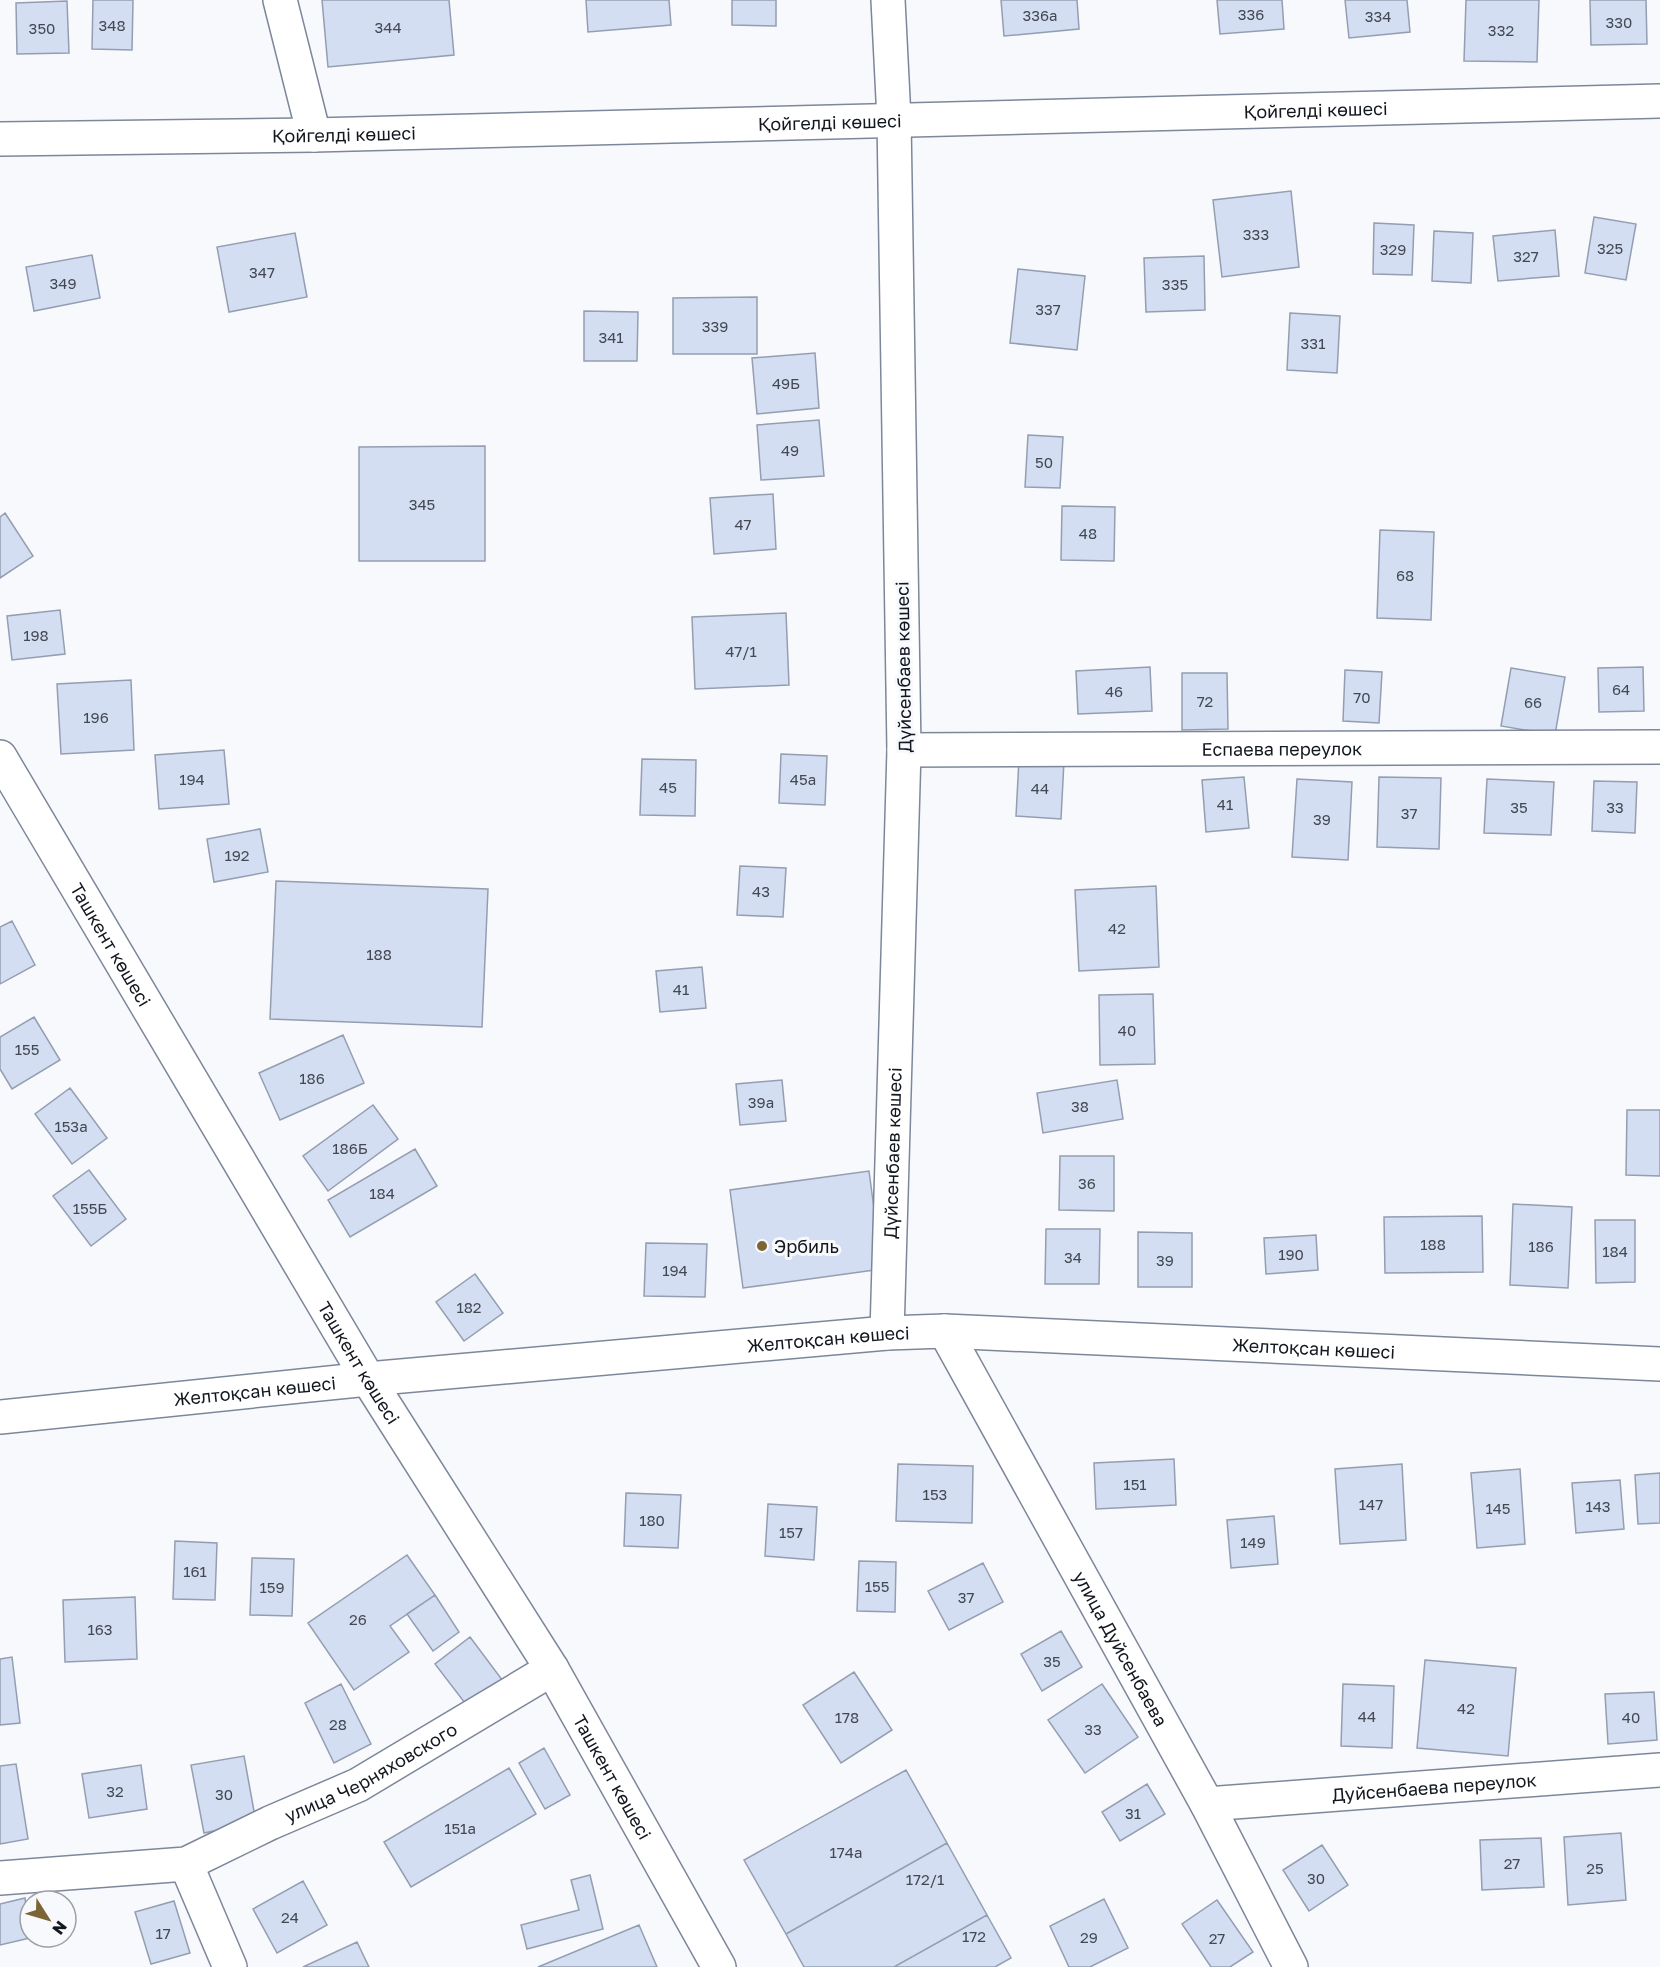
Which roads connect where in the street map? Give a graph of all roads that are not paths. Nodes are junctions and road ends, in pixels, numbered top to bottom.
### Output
1 (280, 0) edge
2 (888, 0) edge
3 (1660, 101) edge
4 (894, 119) junction
5 (314, 135) junction
6 (0, 139) edge
7 (1660, 747) edge
8 (904, 750) junction
9 (0, 758) edge
10 (945, 1331) junction
11 (887, 1333) junction
12 (1660, 1364) edge
13 (368, 1379) junction
14 (0, 1418) edge
15 (552, 1669) junction
16 (1660, 1770) edge
17 (1208, 1803) junction
18 (186, 1864) junction
19 (0, 1878) edge
20 (230, 1967) edge
21 (719, 1967) edge
22 (1291, 1967) edge

1 - 5 street
2 - 4 street, Дүйсенбаев көшесі
3 - 4 street, Қойгелді көшесі
4 - 5 street, Қойгелді көшесі
4 - 8 street, Дүйсенбаев көшесі
5 - 6 street, Қойгелді көшесі
7 - 8 street, Еспаева переулок
8 - 11 street, Дүйсенбаев көшесі
9 - 13 street, Ташкент көшесі
10 - 11 street, Желтоқсан көшесі
10 - 12 street, Желтоқсан көшесі
10 - 17 street, улица Дуйсенбаева
11 - 13 street, Желтоқсан көшесі
13 - 14 street, Желтоқсан көшесі
13 - 15 street, Ташкент көшесі
15 - 18 street, улица Черняховского
15 - 21 street, Ташкент көшесі
16 - 17 street, Дуйсенбаева переулок
17 - 22 street, улица Дуйсенбаева
18 - 19 street, улица Черняховского
18 - 20 street

